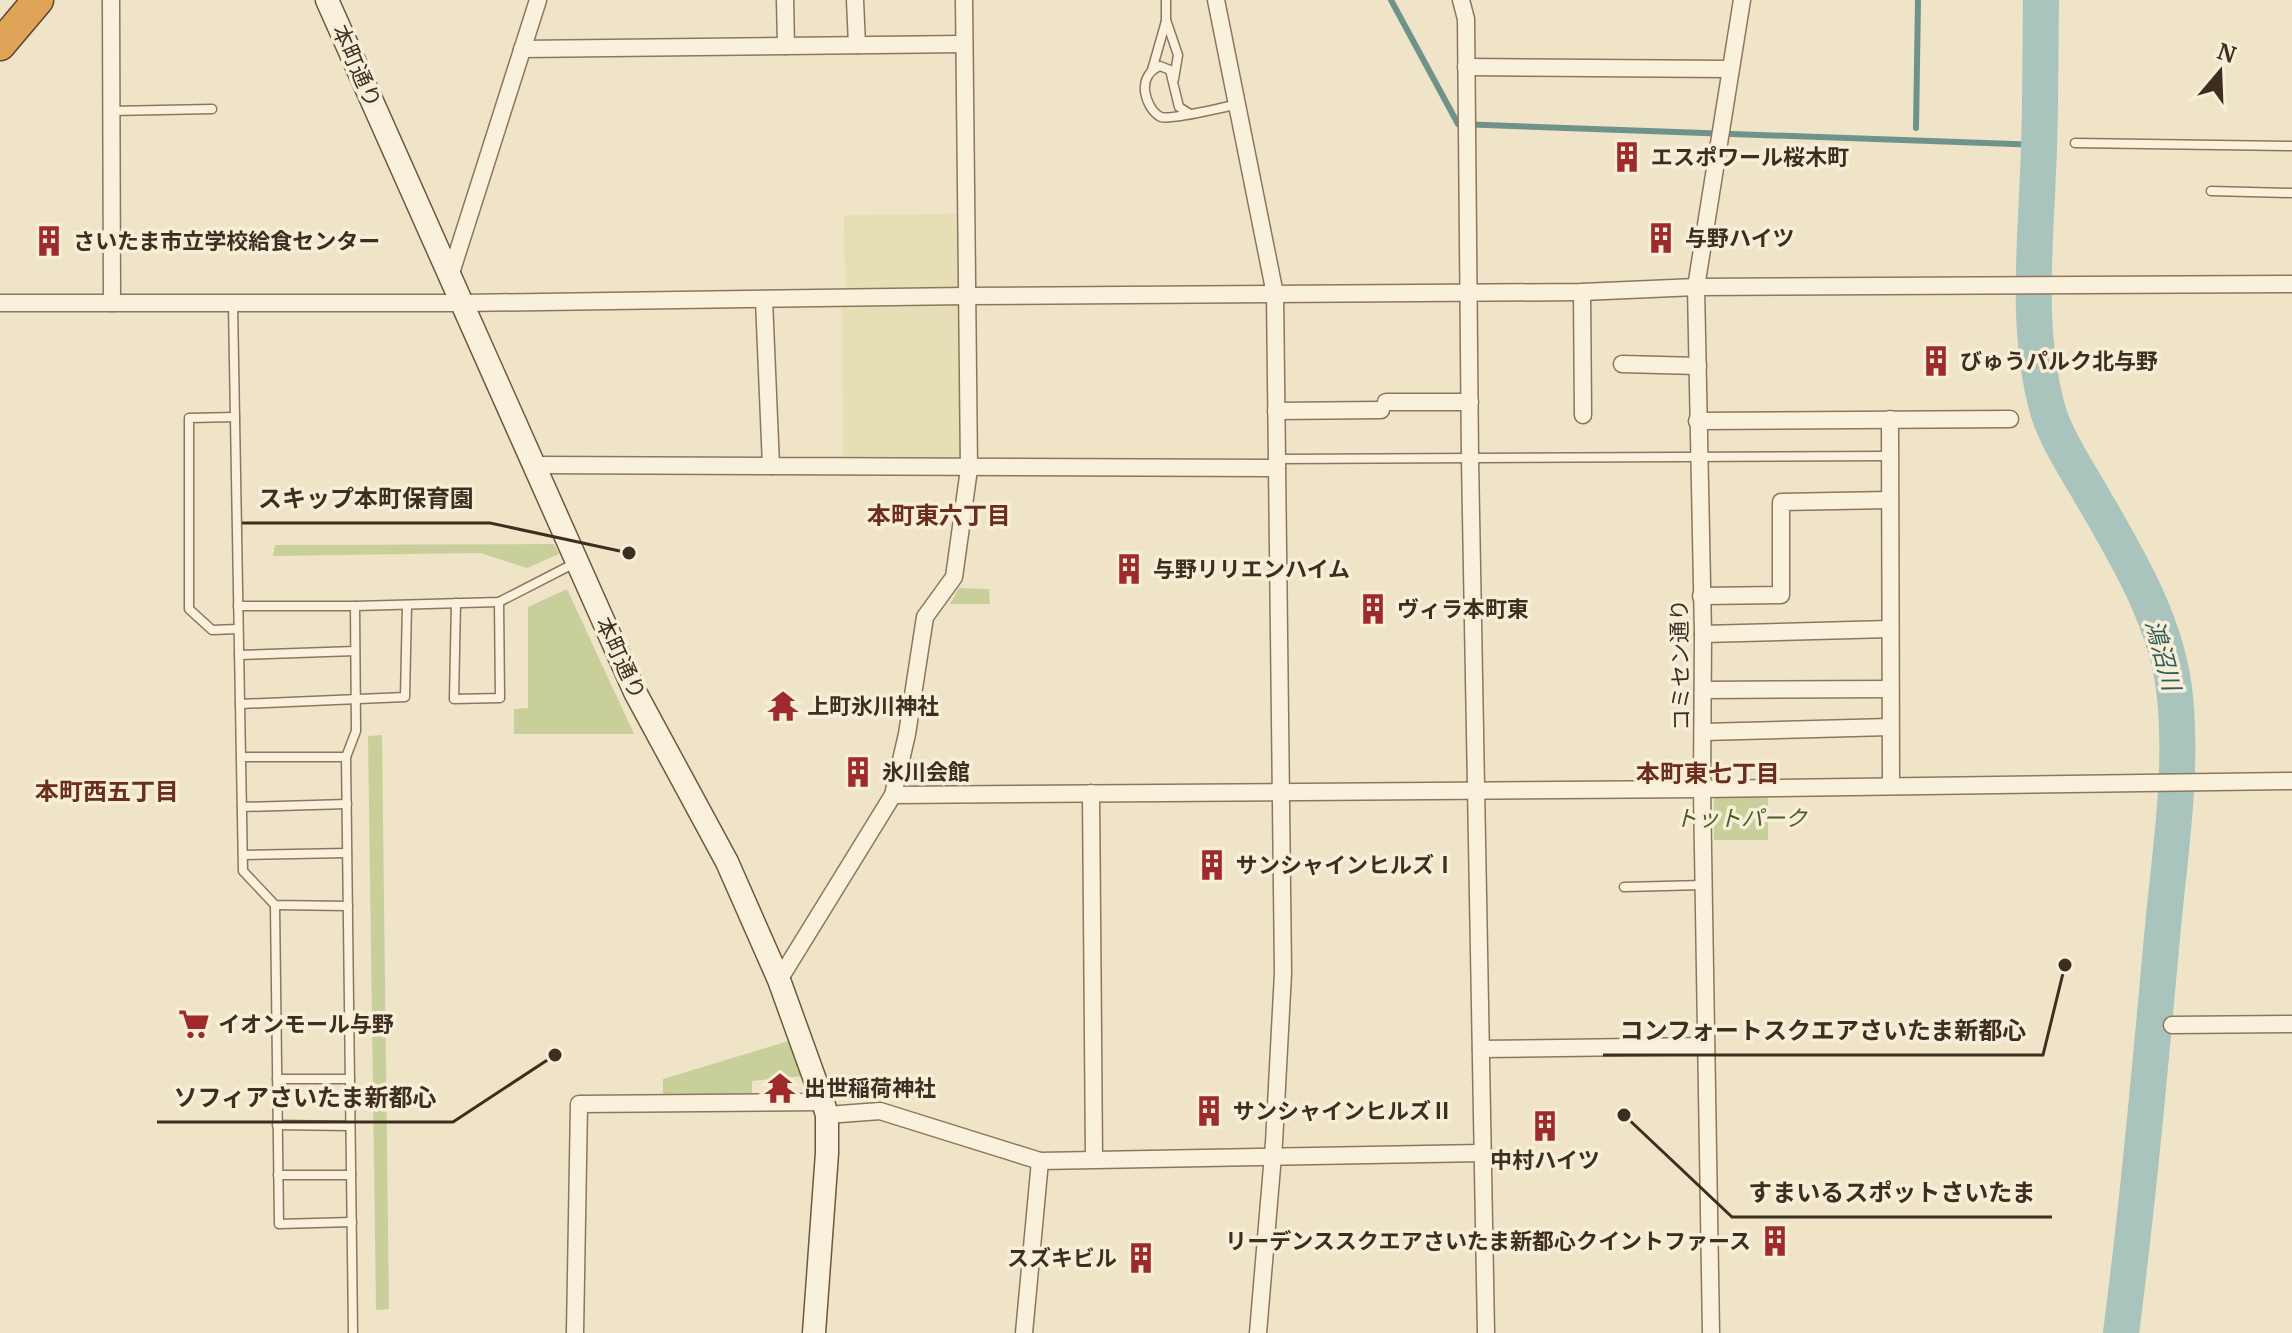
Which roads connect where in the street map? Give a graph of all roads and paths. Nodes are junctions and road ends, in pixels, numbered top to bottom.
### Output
1 (38, 0) edge
2 (111, 0) edge
3 (327, 0) edge
4 (538, 0) edge
5 (785, 0) edge
6 (855, 0) edge
7 (964, 0) edge
8 (1166, 0) edge
9 (1216, 0) edge
10 (1461, 0) edge
11 (1742, 0) edge
12 (1166, 20) junction
13 (964, 44) junction
14 (0, 45) edge
15 (857, 45) junction
16 (786, 46) junction
17 (522, 49) junction
18 (1466, 67) junction
19 (1729, 69) junction
20 (1152, 71) junction
21 (1173, 80) junction
22 (1237, 105) junction
23 (212, 109) dead end
24 (111, 111) junction
25 (1190, 114) junction
26 (2075, 143) dead end
27 (2292, 146) edge
28 (2211, 191) dead end
29 (2292, 193) edge
30 (451, 273) junction
31 (2292, 284) edge
32 (1696, 287) junction
33 (1582, 292) junction
34 (1469, 293) junction
35 (1275, 294) junction
36 (966, 296) junction
37 (764, 300) junction
38 (0, 303) edge
39 (112, 303) junction
40 (464, 303) junction
41 (233, 304) junction
42 (1622, 364) dead end
43 (1698, 366) junction
44 (1470, 402) junction
45 (1276, 411) junction
46 (1583, 415) dead end
47 (235, 417) junction
48 (1890, 419) junction
49 (2010, 419) dead end
50 (1697, 421) junction
51 (1890, 456) junction
52 (1698, 458) junction
53 (1470, 459) junction
54 (1277, 463) junction
55 (536, 465) junction
56 (771, 466) junction
57 (969, 469) junction
58 (1889, 500) junction
59 (577, 562) junction
60 (1701, 596) junction
61 (499, 602) junction
62 (456, 603) junction
63 (407, 605) junction
64 (238, 606) junction
65 (355, 606) junction
66 (238, 629) junction
67 (1889, 629) junction
68 (1703, 634) junction
69 (355, 651) junction
70 (239, 655) junction
71 (1890, 689) junction
72 (1703, 690) junction
73 (356, 699) junction
74 (240, 704) junction
75 (1890, 727) junction
76 (1703, 732) junction
77 (241, 757) junction
78 (346, 757) junction
79 (2292, 781) edge
80 (1891, 785) junction
81 (1702, 789) junction
82 (1477, 790) junction
83 (1279, 791) junction
84 (1091, 793) junction
85 (893, 795) junction
86 (347, 804) junction
87 (242, 807) junction
88 (347, 853) junction
89 (243, 855) junction
90 (1703, 885) junction
91 (1624, 887) dead end
92 (275, 905) junction
93 (348, 906) junction
94 (779, 980) junction
95 (2292, 1024) edge
96 (2172, 1025) dead end
97 (1706, 1046) junction
98 (1481, 1049) junction
99 (277, 1079) junction
100 (350, 1079) junction
101 (825, 1108) junction
102 (277, 1125) junction
103 (350, 1126) junction
104 (1482, 1153) junction
105 (1273, 1156) junction
106 (1094, 1159) junction
107 (1040, 1161) junction
108 (278, 1175) junction
109 (351, 1175) junction
110 (352, 1222) junction
111 (353, 1333) edge
112 (575, 1333) edge
113 (814, 1333) edge
114 (1024, 1333) edge
115 (1258, 1333) edge
116 (1486, 1333) edge
117 (1711, 1333) edge

1 - 14 highway
2 - 24 street
3 - 30 main road, 本町通り
4 - 17 street
5 - 16 street
6 - 15 street
7 - 13 street
8 - 12 lane
9 - 22 street
10 - 18 street
11 - 19 street, コミセン通り
12 - 20 lane
12 - 21 lane
13 - 15 street
13 - 36 street
15 - 16 street
16 - 17 street
17 - 30 street
18 - 19 street
18 - 34 street
19 - 32 street, コミセン通り
20 - 21 lane
20 - 25 lane
21 - 25 lane
22 - 25 lane
22 - 35 street
23 - 24 lane
24 - 39 street
26 - 27 lane
28 - 29 lane
30 - 40 main road, 本町通り
31 - 32 street
32 - 33 street
32 - 43 street, コミセン通り
33 - 34 street
33 - 46 street
34 - 35 street
34 - 44 street
35 - 36 street
35 - 45 street
36 - 37 street
36 - 57 street
37 - 40 street
37 - 56 street
38 - 39 street
39 - 41 street
40 - 41 street
40 - 55 main road, 本町通り
41 - 47 lane
42 - 43 street
43 - 50 street, コミセン通り
44 - 45 street
44 - 53 street
45 - 54 street
47 - 64 lane
47 - 66 lane
48 - 49 street
48 - 50 street
48 - 51 street
50 - 52 street, コミセン通り
51 - 52 lane
51 - 58 street
52 - 53 lane
52 - 60 street, コミセン通り
53 - 54 lane
53 - 82 street
54 - 57 street
54 - 83 street
55 - 56 street
55 - 59 main road, 本町通り
56 - 57 street
57 - 85 street
58 - 60 street
58 - 67 street
59 - 61 lane
59 - 94 main road, 本町通り
60 - 68 street, コミセン通り
61 - 62 lane
61 - 62 lane
62 - 63 lane
63 - 65 lane
63 - 73 lane
64 - 65 lane
64 - 66 lane
65 - 69 lane
66 - 70 lane
67 - 68 street
67 - 71 street
68 - 72 street, コミセン通り
69 - 70 lane
69 - 73 lane
70 - 74 lane
71 - 72 street
71 - 75 street
72 - 76 street, コミセン通り
73 - 74 lane
73 - 78 lane
74 - 77 lane
75 - 76 street
75 - 80 street
76 - 81 street, コミセン通り
77 - 78 lane
77 - 87 lane
78 - 86 lane
79 - 80 street
80 - 81 street
81 - 82 street
81 - 90 street, コミセン通り
82 - 83 street
82 - 98 street
83 - 84 street
83 - 105 street
84 - 85 street
84 - 106 street
85 - 94 street
86 - 87 lane
86 - 88 lane
87 - 89 lane
88 - 89 lane
88 - 93 lane
89 - 92 lane
90 - 91 lane
90 - 97 street, コミセン通り
92 - 93 lane
92 - 99 lane
93 - 100 lane
94 - 101 main road, 本町通り
95 - 96 street
97 - 98 street
97 - 117 street, コミセン通り
98 - 104 street
99 - 100 lane
99 - 102 lane
100 - 103 lane
101 - 107 street
101 - 112 street
101 - 113 main road, 本町通り
102 - 103 lane
102 - 108 lane
103 - 109 lane
104 - 105 street
104 - 116 street
105 - 106 street
105 - 115 street
106 - 107 street
107 - 114 street
108 - 109 lane
108 - 110 lane
109 - 110 lane
110 - 111 lane

